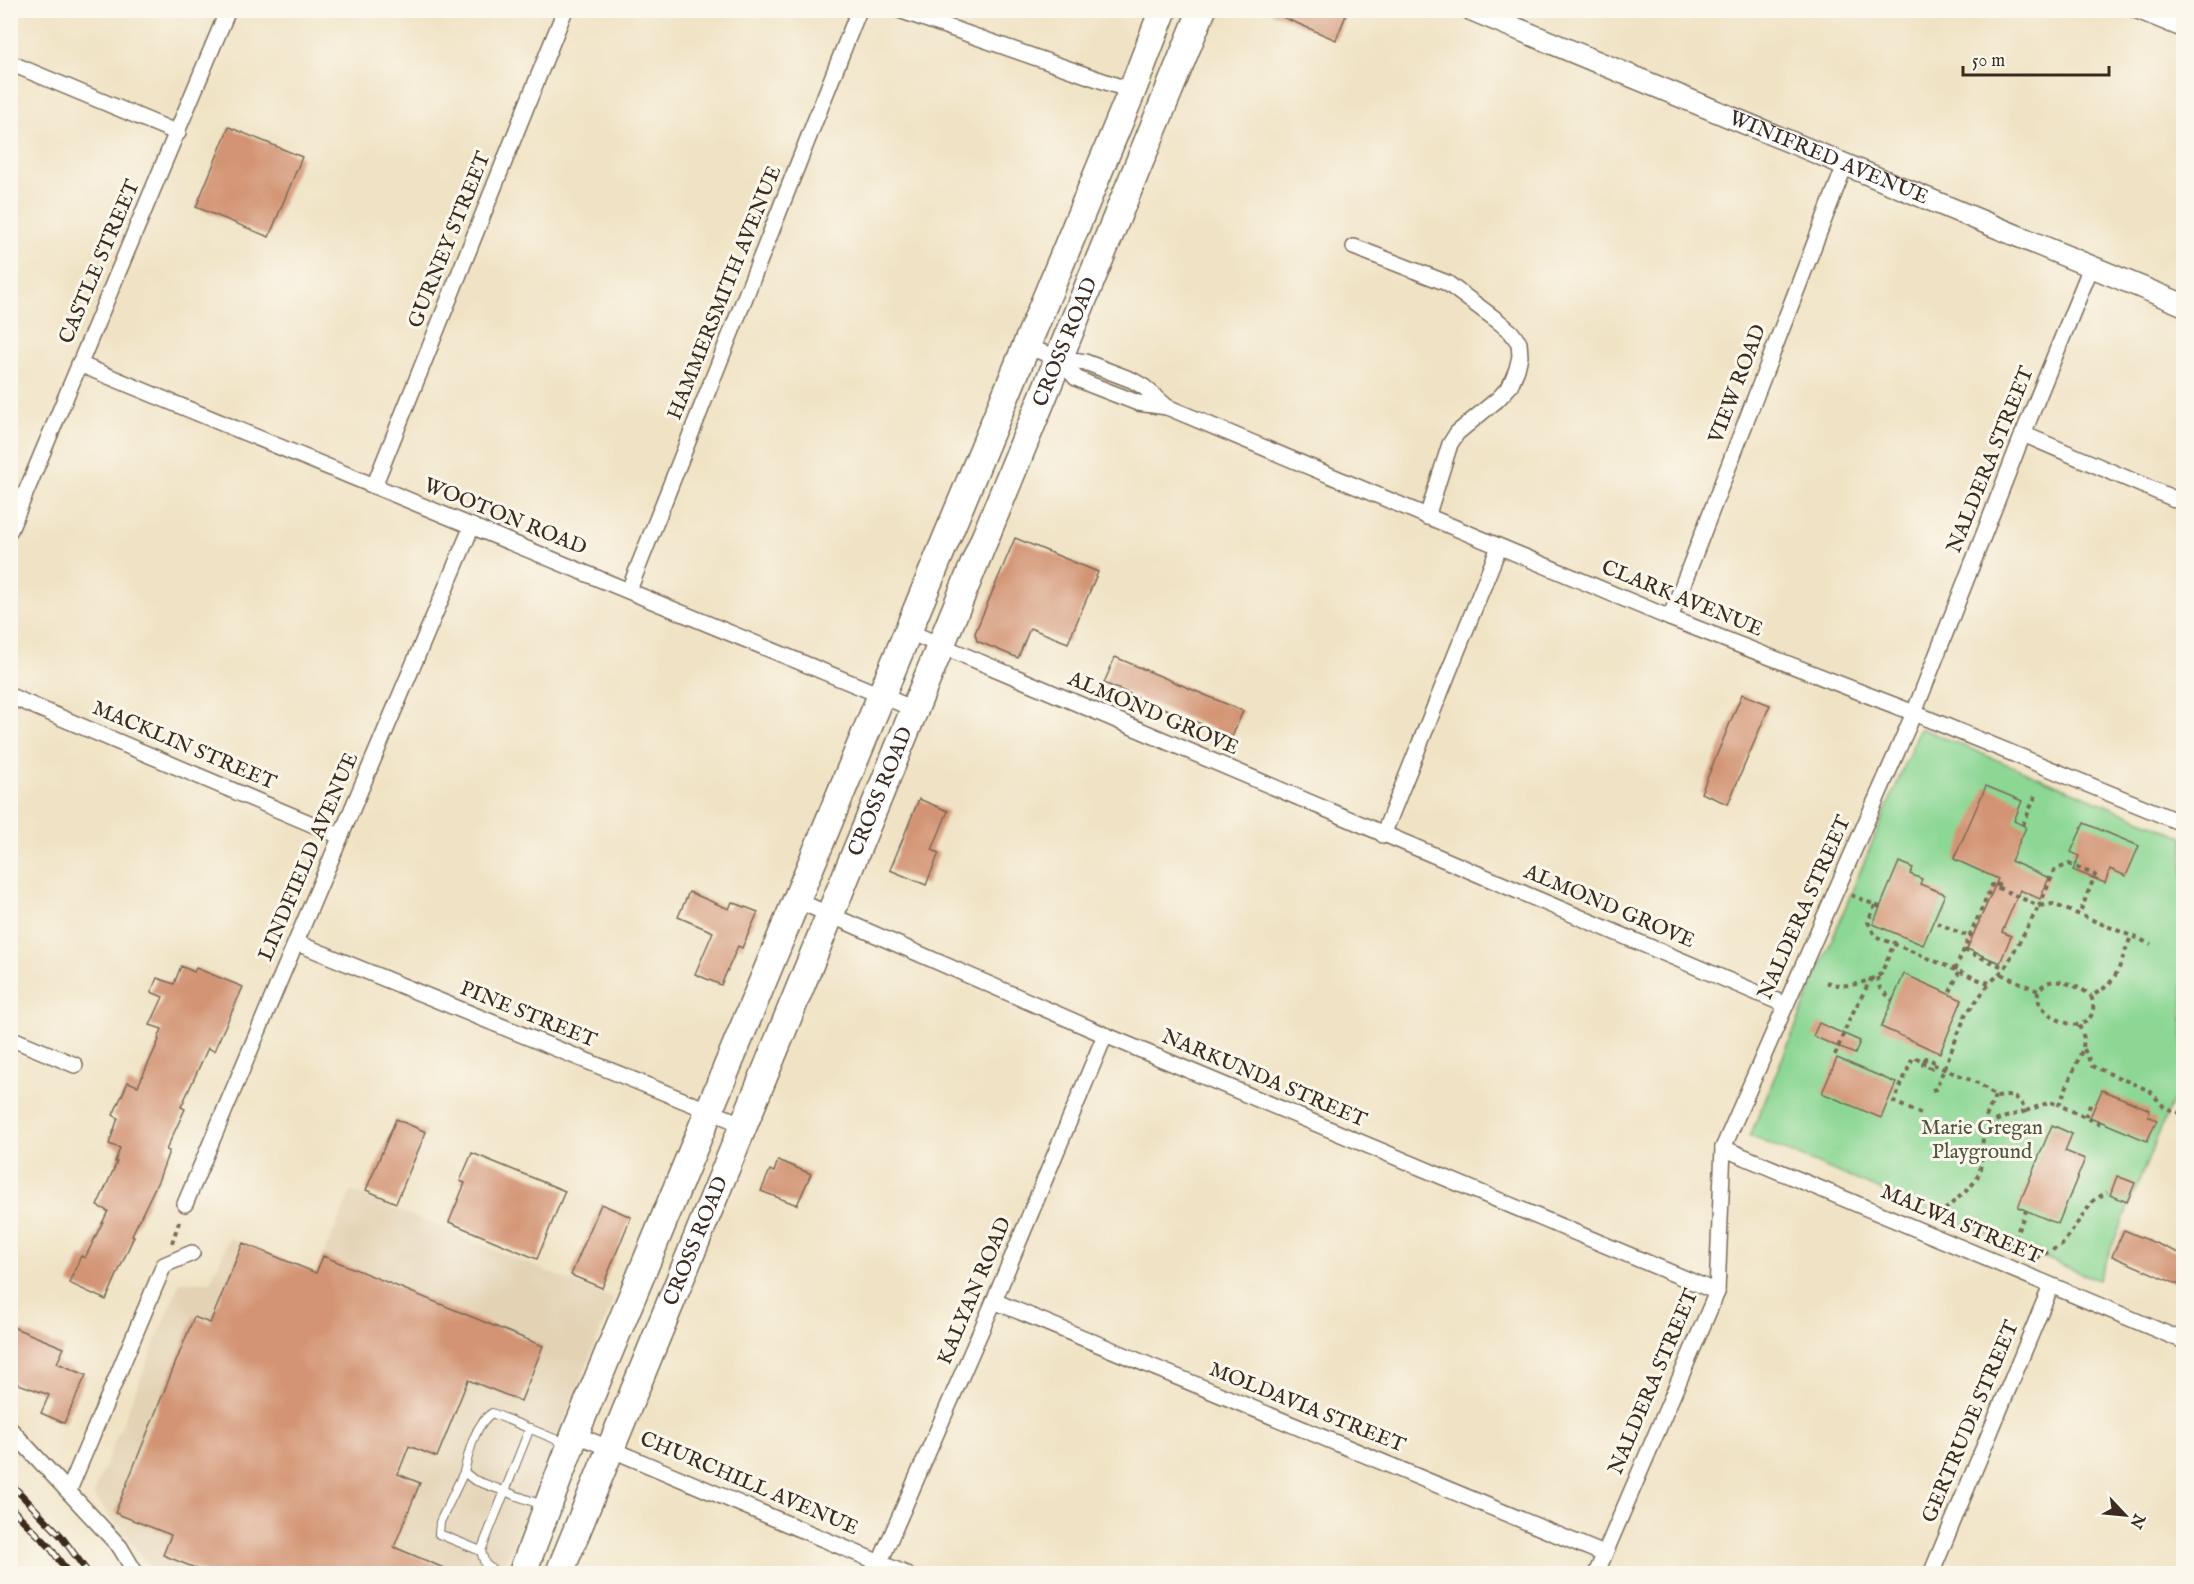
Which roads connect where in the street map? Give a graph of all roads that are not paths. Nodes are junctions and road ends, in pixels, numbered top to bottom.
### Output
1 (228, 10) edge
2 (565, 10) edge
3 (859, 10) edge
4 (899, 10) edge
5 (1163, 10) edge
6 (1202, 10) edge
7 (1472, 10) edge
8 (2135, 10) edge
9 (1511, 18) edge
10 (2184, 30) edge
11 (10, 63) edge
12 (1132, 91) junction
13 (178, 133) junction
14 (1845, 165) junction
15 (1354, 247) dead end
16 (2091, 267) junction
17 (2184, 305) edge
18 (1025, 346) junction
19 (1058, 358) junction
20 (79, 364) junction
21 (2023, 435) junction
22 (374, 486) junction
23 (2184, 503) edge
24 (1427, 517) junction
25 (472, 526) junction
26 (10, 530) edge
27 (1499, 547) junction
28 (629, 590) junction
29 (1670, 618) junction
30 (907, 631) junction
31 (941, 645) junction
32 (880, 694) junction
33 (10, 696) edge
34 (914, 709) junction
35 (1914, 713) junction
36 (2184, 824) edge
37 (1383, 835) junction
38 (340, 836) junction
39 (796, 900) junction
40 (829, 914) junction
41 (297, 943) junction
42 (1786, 1005) junction
43 (1105, 1035) junction
44 (10, 1038) edge
45 (75, 1065) dead end
46 (709, 1112) junction
47 (744, 1125) junction
48 (1723, 1148) junction
49 (185, 1204) road end
50 (192, 1253) dead end
51 (2051, 1286) junction
52 (1717, 1292) junction
53 (994, 1301) junction
54 (2182, 1338) edge
55 (530, 1428) junction
56 (10, 1429) edge
57 (573, 1440) junction
58 (611, 1449) junction
59 (464, 1472) junction
60 (69, 1490) junction
61 (505, 1491) junction
62 (547, 1507) junction
63 (481, 1551) junction
64 (1604, 1554) junction
65 (880, 1562) junction
66 (486, 1564) junction
67 (136, 1574) edge
68 (480, 1574) edge
69 (498, 1574) edge
70 (522, 1574) edge
71 (559, 1574) edge
72 (906, 1574) edge
73 (1596, 1574) edge
74 (1931, 1574) edge

1 - 13 street, CASTLE STREET
2 - 22 street, GURNEY STREET
3 - 28 street, HAMMERSMITH AVENUE
4 - 12 street
5 - 12 highway, CROSS ROAD
6 - 19 highway, CROSS ROAD
7 - 9 street, WINIFRED AVENUE
8 - 10 street
9 - 14 street, WINIFRED AVENUE
11 - 13 street
12 - 18 highway, CROSS ROAD
13 - 20 street, CASTLE STREET
14 - 16 street, WINIFRED AVENUE
14 - 29 street, VIEW ROAD
15 - 24 street
16 - 17 street, WINIFRED AVENUE
16 - 21 street, NALDERA STREET
18 - 19 street, CLARK AVENUE
18 - 30 highway, CROSS ROAD
19 - 24 street, CLARK AVENUE
19 - 31 highway, CROSS ROAD
20 - 22 street, WOOTON ROAD
20 - 26 street, CASTLE STREET
21 - 23 street
21 - 35 street, NALDERA STREET
22 - 25 street, WOOTON ROAD
24 - 27 street, CLARK AVENUE
25 - 28 street, WOOTON ROAD
25 - 38 street, LINDFIELD AVENUE
27 - 29 street, CLARK AVENUE
27 - 37 street
28 - 32 street, WOOTON ROAD
29 - 35 street, CLARK AVENUE
30 - 31 street, ALMOND GROVE
30 - 32 highway, CROSS ROAD
31 - 34 highway, CROSS ROAD
31 - 37 street, ALMOND GROVE
32 - 34 street, WOOTON ROAD
32 - 39 highway, CROSS ROAD
33 - 38 street, MACKLIN STREET
34 - 40 highway, CROSS ROAD
35 - 36 street, CLARK AVENUE
35 - 42 street, NALDERA STREET
37 - 42 street, ALMOND GROVE
38 - 41 street, LINDFIELD AVENUE
39 - 40 street, NARKUNDA STREET
39 - 46 highway, CROSS ROAD
40 - 43 street, NARKUNDA STREET
40 - 47 highway, CROSS ROAD
41 - 46 street, PINE STREET
41 - 49 street, LINDFIELD AVENUE
42 - 48 street, NALDERA STREET
43 - 52 street, NARKUNDA STREET
43 - 53 street, KALYAN ROAD
44 - 45 street
46 - 47 street, PINE STREET
46 - 57 highway, CROSS ROAD
47 - 58 highway, CROSS ROAD
48 - 51 street, MALWA STREET
48 - 52 street, NALDERA STREET
50 - 60 street
51 - 54 street, MALWA STREET
51 - 74 street, GERTRUDE STREET
52 - 64 street, NALDERA STREET
53 - 64 street, MOLDAVIA STREET
53 - 65 street, KALYAN ROAD
55 - 57 lane
55 - 59 lane
55 - 61 lane
56 - 60 street
57 - 58 street, CHURCHILL AVENUE
57 - 62 highway, CROSS ROAD
58 - 65 street, CHURCHILL AVENUE
58 - 71 highway, CROSS ROAD
59 - 61 lane
59 - 63 lane
60 - 67 street
61 - 62 lane
61 - 63 lane
62 - 70 highway, CROSS ROAD
63 - 66 lane
64 - 73 street, NALDERA STREET
65 - 72 street, CHURCHILL AVENUE
66 - 68 lane
66 - 69 lane

